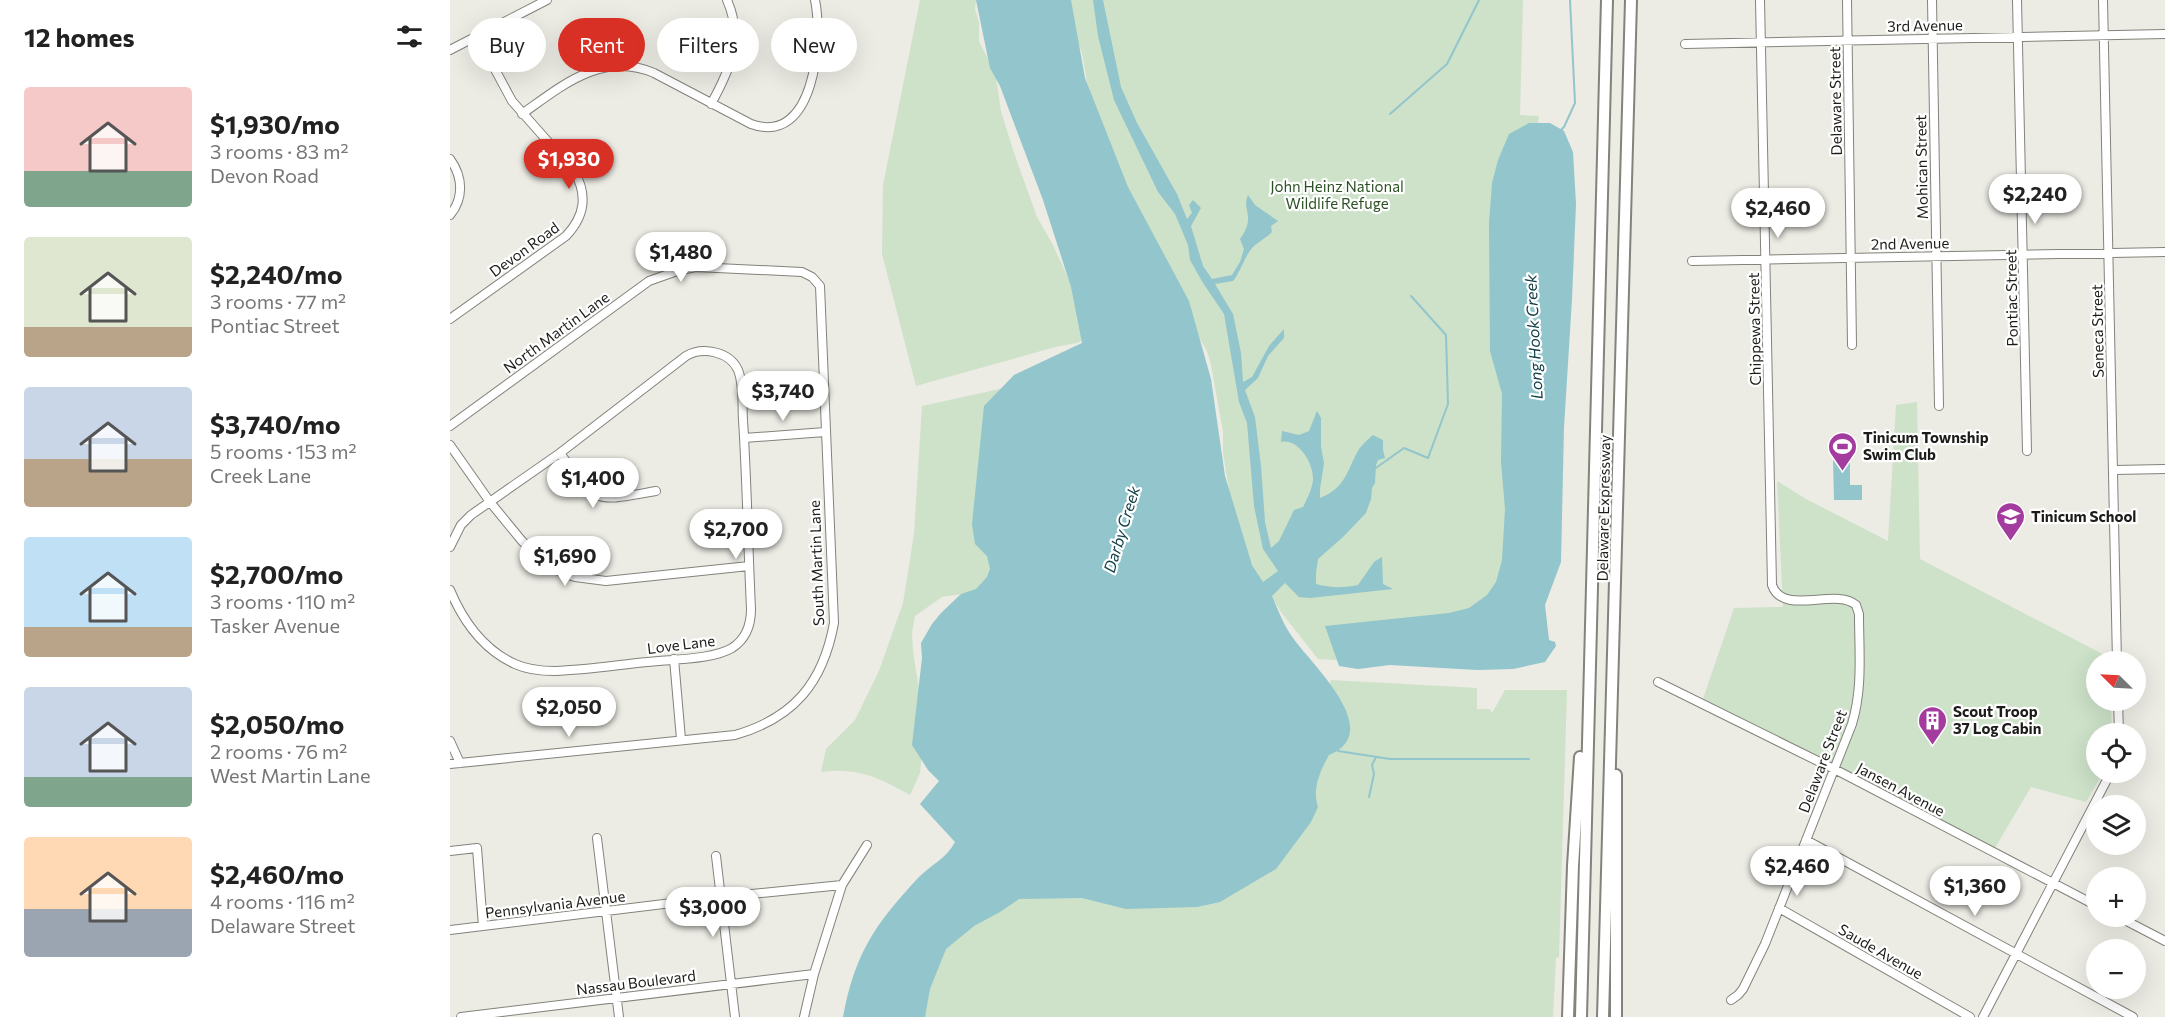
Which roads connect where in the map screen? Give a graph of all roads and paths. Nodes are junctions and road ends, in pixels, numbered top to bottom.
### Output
1 (547, 0) edge
2 (727, 0) edge
3 (814, 0) edge
4 (1607, 0) edge
5 (1631, 0) edge
6 (1760, 0) edge
7 (1846, 0) edge
8 (1932, 0) edge
9 (2017, 0) edge
10 (2103, 0) edge
11 (512, 18) edge
12 (2165, 34) edge
13 (2104, 35) junction
14 (2018, 37) junction
15 (1933, 39) junction
16 (1847, 40) junction
17 (468, 41) edge
18 (1761, 42) junction
19 (1685, 44) dead end
20 (450, 50) edge
21 (495, 72) edge
22 (711, 104) junction
23 (522, 114) junction
24 (450, 159) edge
25 (450, 215) edge
26 (2165, 252) edge
27 (2109, 253) junction
28 (2023, 255) junction
29 (1936, 256) junction
30 (1852, 258) junction
31 (1766, 260) junction
32 (1692, 261) dead end
33 (450, 319) edge
34 (1852, 345) dead end
35 (1939, 406) dead end
36 (450, 426) edge
37 (825, 432) junction
38 (744, 438) junction
39 (450, 445) edge
40 (2027, 451) dead end
41 (560, 453) junction
42 (2165, 469) edge
43 (2114, 470) junction
44 (1770, 478) joint
45 (656, 491) dead end
46 (490, 502) junction
47 (450, 547) edge
48 (749, 567) junction
49 (450, 590) edge
50 (2117, 651) edge
51 (1590, 658) junction
52 (674, 659) junction
53 (1658, 682) dead end
54 (1612, 706) junction
55 (681, 739) junction
56 (450, 741) edge
57 (460, 763) junction
58 (450, 764) edge
59 (1834, 770) junction
60 (2105, 783) edge
61 (597, 838) dead end
62 (1806, 840) junction
63 (867, 845) dead end
64 (450, 851) edge
65 (716, 856) dead end
66 (2053, 884) junction
67 (842, 885) junction
68 (721, 897) junction
69 (2086, 900) edge
70 (1779, 908) junction
71 (606, 911) junction
72 (483, 926) junction
73 (2138, 927) edge
74 (450, 930) edge
75 (2165, 941) edge
76 (2016, 954) junction
77 (814, 974) junction
78 (731, 984) junction
79 (617, 998) junction
80 (1731, 1000) dead end
81 (494, 1015) edge
82 (461, 1017) edge
83 (619, 1017) edge
84 (735, 1017) edge
85 (804, 1017) edge
86 (1568, 1017) edge
87 (1581, 1017) edge
88 (1603, 1017) edge
89 (1616, 1017) edge
90 (1970, 1017) edge
91 (1983, 1017) edge
92 (2133, 1017) edge

1 - 11 street
2 - 22 street
3 - 22 street
4 - 51 highway, Delaware Expressway
5 - 54 highway, Delaware Expressway
6 - 18 street, Chippewa Street
7 - 16 street, Delaware Street
8 - 15 street, Mohican Street
9 - 14 street, Pontiac Street
10 - 13 street, Seneca Street
12 - 13 street, 3rd Avenue
13 - 14 street, 3rd Avenue
13 - 27 street, Seneca Street
14 - 15 street, 3rd Avenue
14 - 28 street, Pontiac Street
15 - 16 street, 3rd Avenue
15 - 29 street, Mohican Street
16 - 18 street, 3rd Avenue
16 - 30 street, Delaware Street
17 - 20 street
18 - 19 street, 3rd Avenue
18 - 31 street, Chippewa Street
21 - 23 street, Devon Road
22 - 23 street
23 - 33 street, Devon Road
24 - 25 street
26 - 27 street, 2nd Avenue
27 - 28 street, 2nd Avenue
27 - 43 street, Seneca Street
28 - 29 street, 2nd Avenue
28 - 40 street, Pontiac Street
29 - 30 street, 2nd Avenue
29 - 35 street, Mohican Street
30 - 31 street, 2nd Avenue
30 - 34 street, Delaware Street
31 - 32 street, 2nd Avenue
31 - 44 street, Chippewa Street
36 - 37 street, North Martin Lane
37 - 38 street
37 - 55 street, South Martin Lane
38 - 41 street, Love Lane
38 - 48 street, Love Lane
39 - 46 street
41 - 45 street
41 - 46 street, Love Lane
42 - 43 street
43 - 50 street, Seneca Street
44 - 59 street, Delaware Street
46 - 47 street, Love Lane
46 - 48 street
48 - 52 street, Love Lane
49 - 52 street, Love Lane
51 - 86 highway
51 - 87 highway, Delaware Expressway
52 - 55 street
53 - 59 street, Jansen Avenue
54 - 88 highway, Delaware Expressway
54 - 89 highway
55 - 57 street, South Martin Lane
56 - 57 street
57 - 58 street, South Martin Lane
59 - 62 street, Delaware Street
59 - 66 street, Jansen Avenue
60 - 66 street
61 - 71 street
62 - 70 street, Delaware Street
62 - 76 street
63 - 67 street
64 - 72 street
65 - 68 street
66 - 69 street, Jansen Avenue
66 - 76 street
67 - 68 street, Pennsylvania Avenue
67 - 77 street
68 - 71 street, Pennsylvania Avenue
68 - 78 street
70 - 80 street, Delaware Street
70 - 90 street, Saude Avenue
71 - 72 street, Pennsylvania Avenue
71 - 79 street
72 - 74 street, Pennsylvania Avenue
73 - 75 street
76 - 91 street
76 - 92 street
77 - 78 street, Nassau Boulevard
77 - 85 street
78 - 79 street, Nassau Boulevard
78 - 84 street
79 - 81 street, Nassau Boulevard
79 - 83 street
81 - 82 street, Nassau Boulevard

